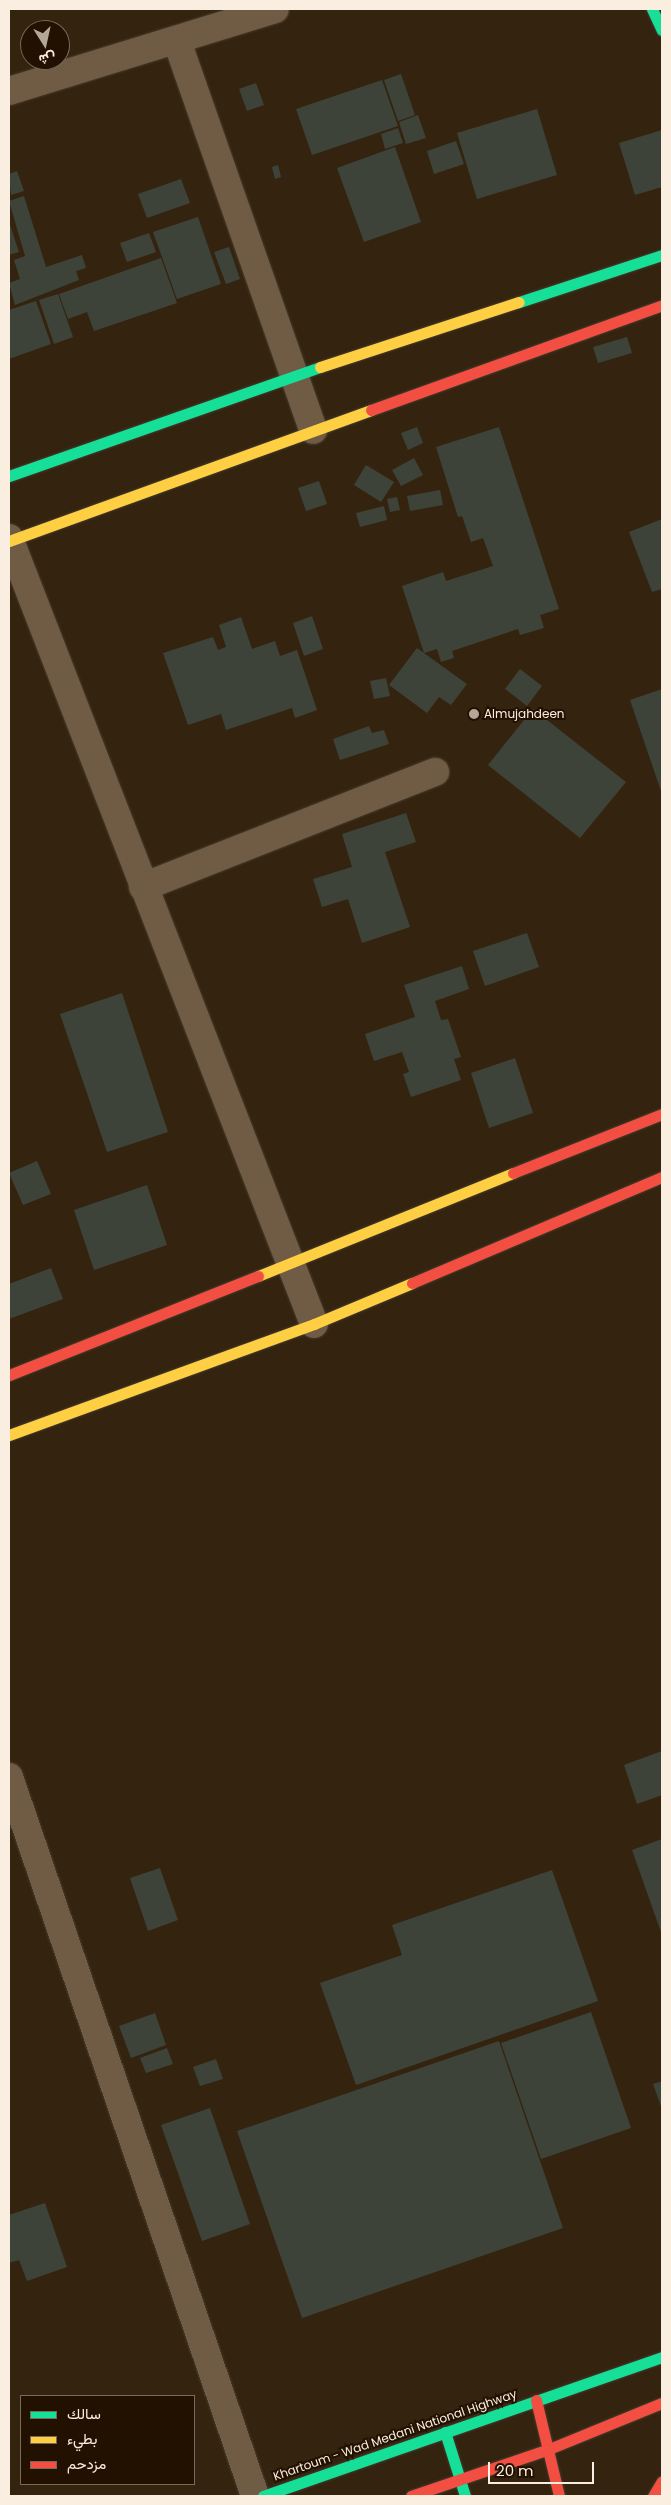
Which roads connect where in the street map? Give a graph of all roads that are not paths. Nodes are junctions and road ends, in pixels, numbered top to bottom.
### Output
1 (276, 9) edge
2 (652, 9) edge
3 (662, 30) edge
4 (177, 41) junction
5 (9, 91) edge
6 (662, 256) edge
7 (662, 305) edge
8 (294, 376) junction
9 (313, 430) junction
10 (9, 476) edge
11 (9, 540) edge
12 (435, 772) dead end
13 (143, 887) junction
14 (662, 1114) edge
15 (662, 1177) edge
16 (288, 1263) junction
17 (314, 1324) junction
18 (9, 1375) edge
19 (9, 1435) edge
20 (9, 1778) edge
21 (662, 2357) edge
22 (536, 2400) junction
23 (662, 2403) edge
24 (445, 2432) junction
25 (549, 2449) junction
26 (461, 2479) junction
27 (662, 2481) edge
28 (255, 2496) edge
29 (263, 2496) edge
30 (411, 2496) edge
31 (465, 2496) edge
32 (559, 2496) edge
33 (653, 2496) edge

1 - 4 street
2 - 3 main road
4 - 5 street
4 - 8 street
6 - 8 main road
7 - 9 main road
8 - 9 street
8 - 10 main road
9 - 11 main road
11 - 13 street
12 - 13 street
13 - 16 street
14 - 16 main road
15 - 17 main road
16 - 17 street
16 - 18 main road
17 - 19 main road
20 - 28 street
21 - 22 main road, Khartoum - Wad Medani National Highway
22 - 24 main road, Khartoum - Wad Medani National Highway
22 - 25 main road
23 - 25 main road
24 - 26 main road
24 - 29 main road, Khartoum - Wad Medani National Highway
25 - 26 main road
25 - 32 main road
26 - 30 main road
26 - 31 main road
27 - 33 main road

